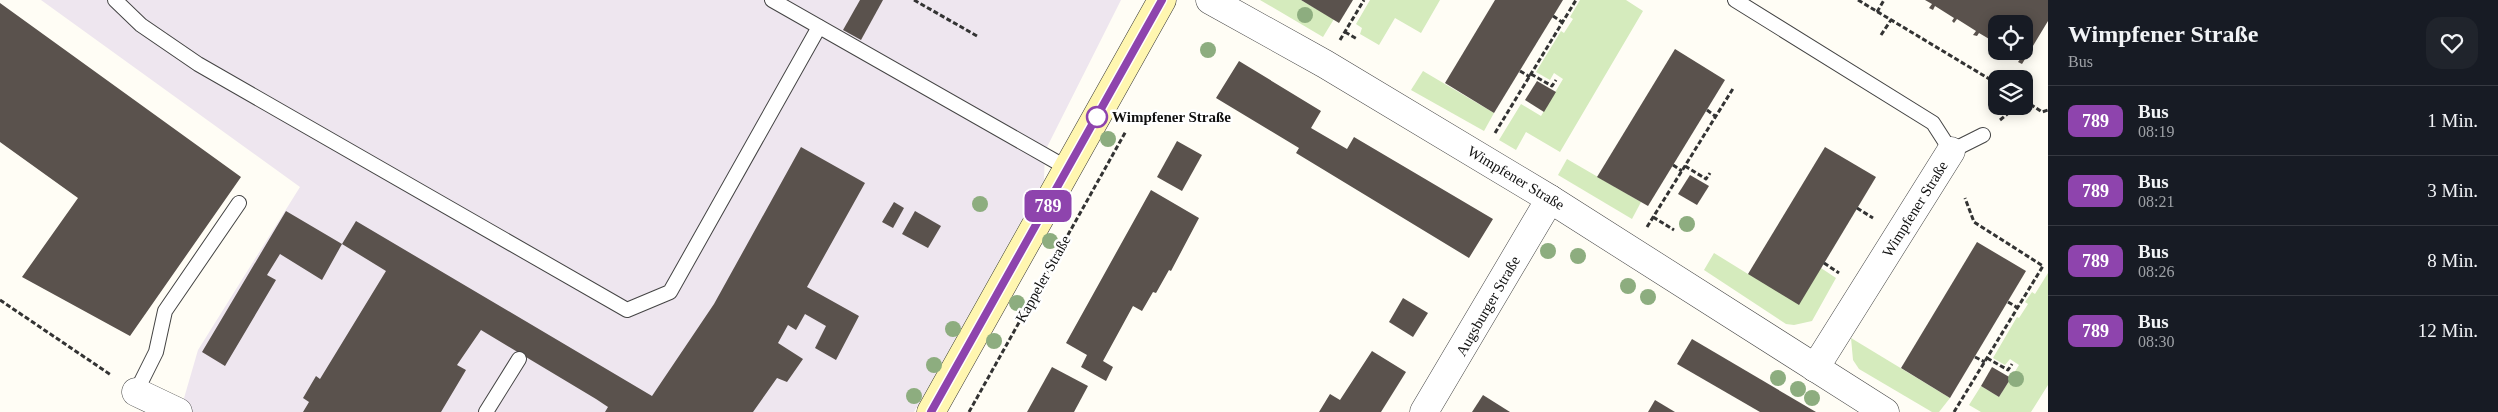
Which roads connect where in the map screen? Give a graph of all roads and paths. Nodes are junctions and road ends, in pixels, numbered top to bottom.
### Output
1 (115, 0) edge
2 (772, 0) edge
3 (914, 0) edge
4 (1162, 0) edge
5 (1210, 0) edge
6 (1364, 0) edge
7 (1576, 0) edge
8 (1736, 0) edge
9 (1858, 0) edge
10 (1884, 0) edge
11 (1877, 12) junction
12 (1553, 16) dead end
13 (1891, 20) junction
14 (1562, 22) junction
15 (819, 27) junction
16 (1345, 32) junction
17 (1881, 35) dead end
18 (977, 36) dead end
19 (1356, 39) dead end
20 (1325, 64) junction
21 (1520, 71) dead end
22 (1530, 75) junction
23 (1988, 79) edge
24 (1556, 80) dead end
25 (1734, 87) dead end
26 (2033, 106) edge
27 (1707, 110) dead end
28 (2048, 110) edge
29 (1716, 116) junction
30 (1983, 135) dead end
31 (1117, 147) dead end
32 (1951, 151) junction
33 (1481, 157) junction
34 (1673, 165) dead end
35 (1685, 166) junction
36 (1069, 169) junction
37 (1682, 171) junction
38 (1710, 173) dead end
39 (1965, 198) dead end
40 (1550, 199) junction
41 (239, 203) dead end
42 (1653, 217) junction
43 (1674, 230) dead end
44 (1633, 251) junction
45 (0, 300) edge
46 (2008, 302) dead end
47 (2018, 308) junction
48 (1975, 357) dead end
49 (519, 359) dead end
50 (1986, 360) junction
51 (2012, 364) dead end
52 (1815, 368) junction
53 (136, 392) junction
54 (1874, 409) edge
55 (178, 412) edge
56 (486, 412) edge
57 (931, 412) edge
58 (969, 412) edge
59 (1424, 412) edge
60 (1954, 412) edge

1 - 15 lane
2 - 15 lane
3 - 18 path
4 - 36 street, Kappeler Straße
5 - 20 street, Wimpfener Straße
6 - 16 path
7 - 14 path
8 - 32 lane
9 - 11 path
10 - 11 path
11 - 13 path
12 - 14 path
13 - 17 path
13 - 23 path
14 - 22 path
15 - 36 lane
16 - 19 path
16 - 20 path
20 - 33 street, Wimpfener Straße
21 - 22 path
22 - 24 path
22 - 33 path
25 - 29 path
26 - 28 path
27 - 29 path
29 - 35 path
30 - 32 lane
31 - 58 path, Kappeler Straße
32 - 52 street, Wimpfener Straße
33 - 40 street, Wimpfener Straße
34 - 37 path
35 - 37 path
35 - 38 path
36 - 57 street, Kappeler Straße
37 - 42 path
39 - 47 path
40 - 44 street, Wimpfener Straße
40 - 59 street, Augsburger Straße
41 - 53 lane
42 - 43 path
42 - 44 path
44 - 52 street, Wimpfener Straße
45 - 53 path
46 - 47 path
47 - 50 path
48 - 50 path
49 - 56 lane
50 - 51 path
50 - 60 path
52 - 54 street, Wimpfener Straße
53 - 55 street

